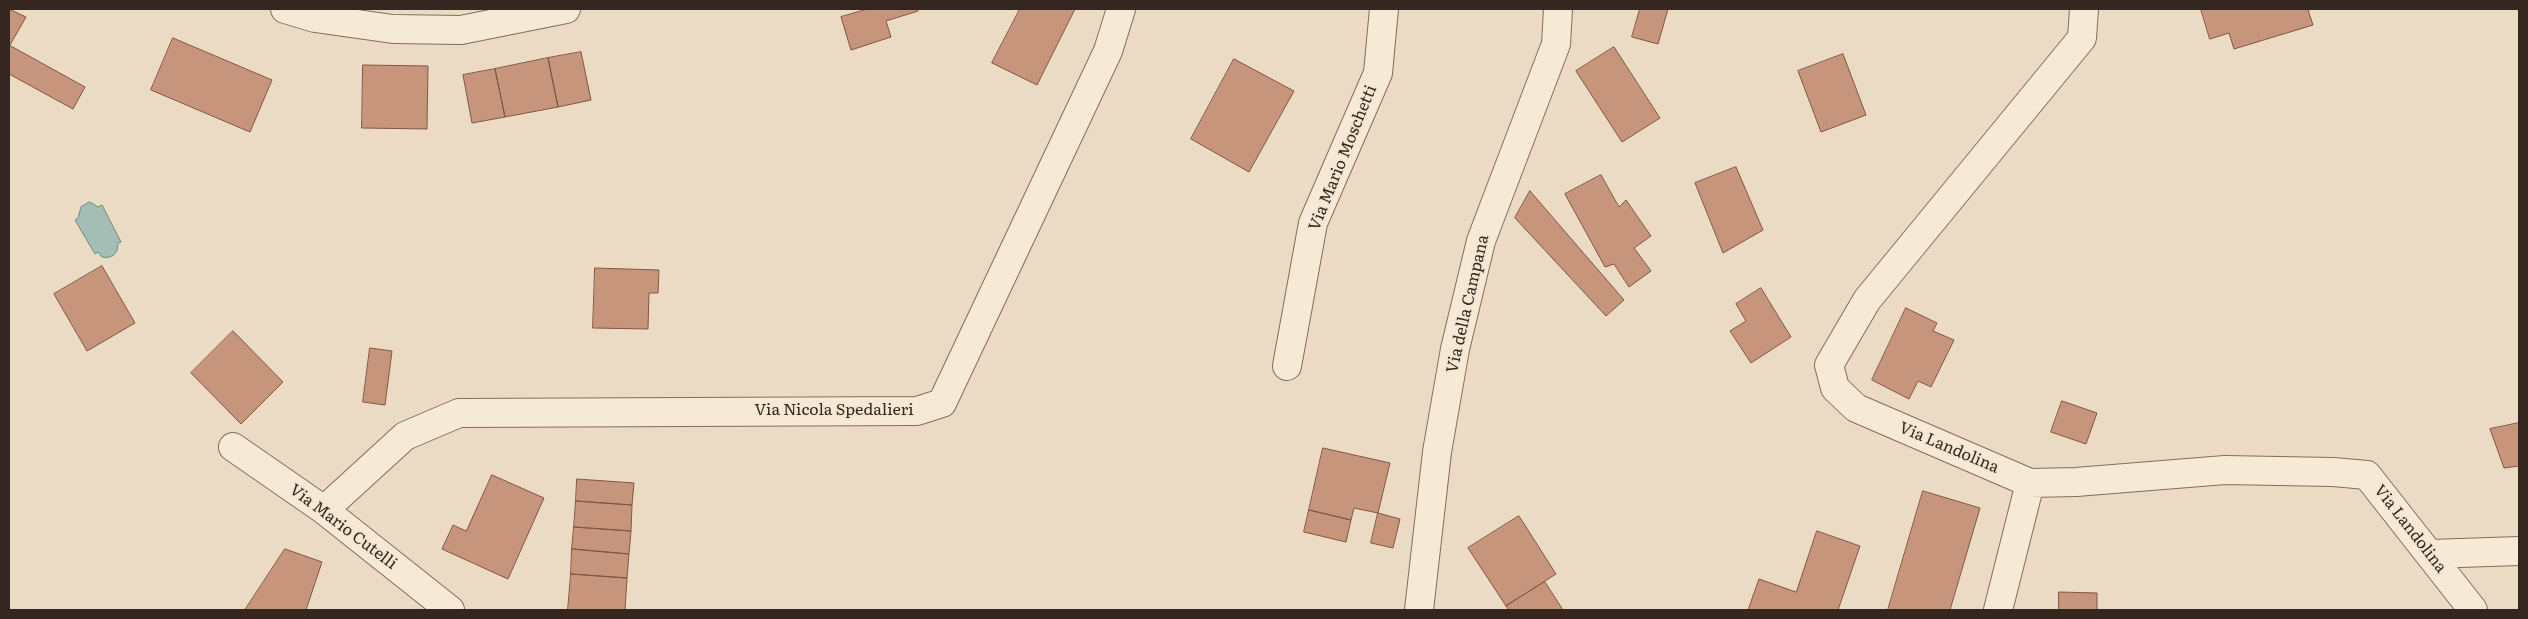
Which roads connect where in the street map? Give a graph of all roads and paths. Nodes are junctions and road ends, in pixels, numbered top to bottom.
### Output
1 (285, 9) edge
2 (566, 9) edge
3 (1121, 9) edge
4 (1384, 9) edge
5 (1558, 9) edge
6 (2084, 9) edge
7 (1287, 366) dead end
8 (233, 447) dead end
9 (2030, 482) junction
10 (324, 510) junction
11 (2519, 551) edge
12 (2430, 554) junction
13 (450, 610) edge
14 (1419, 610) edge
15 (1998, 610) edge
16 (2473, 610) edge

1 - 2 street
3 - 10 street, Via Nicola Spedalieri
4 - 7 street, Via Mario Moschetti
5 - 14 street, Via della Campana
6 - 9 street, Via Landolina
8 - 10 street, Via Mario Cutelli
9 - 12 street, Via Landolina
9 - 15 street
10 - 13 street, Via Mario Cutelli
11 - 12 street
12 - 16 street, Via Landolina

